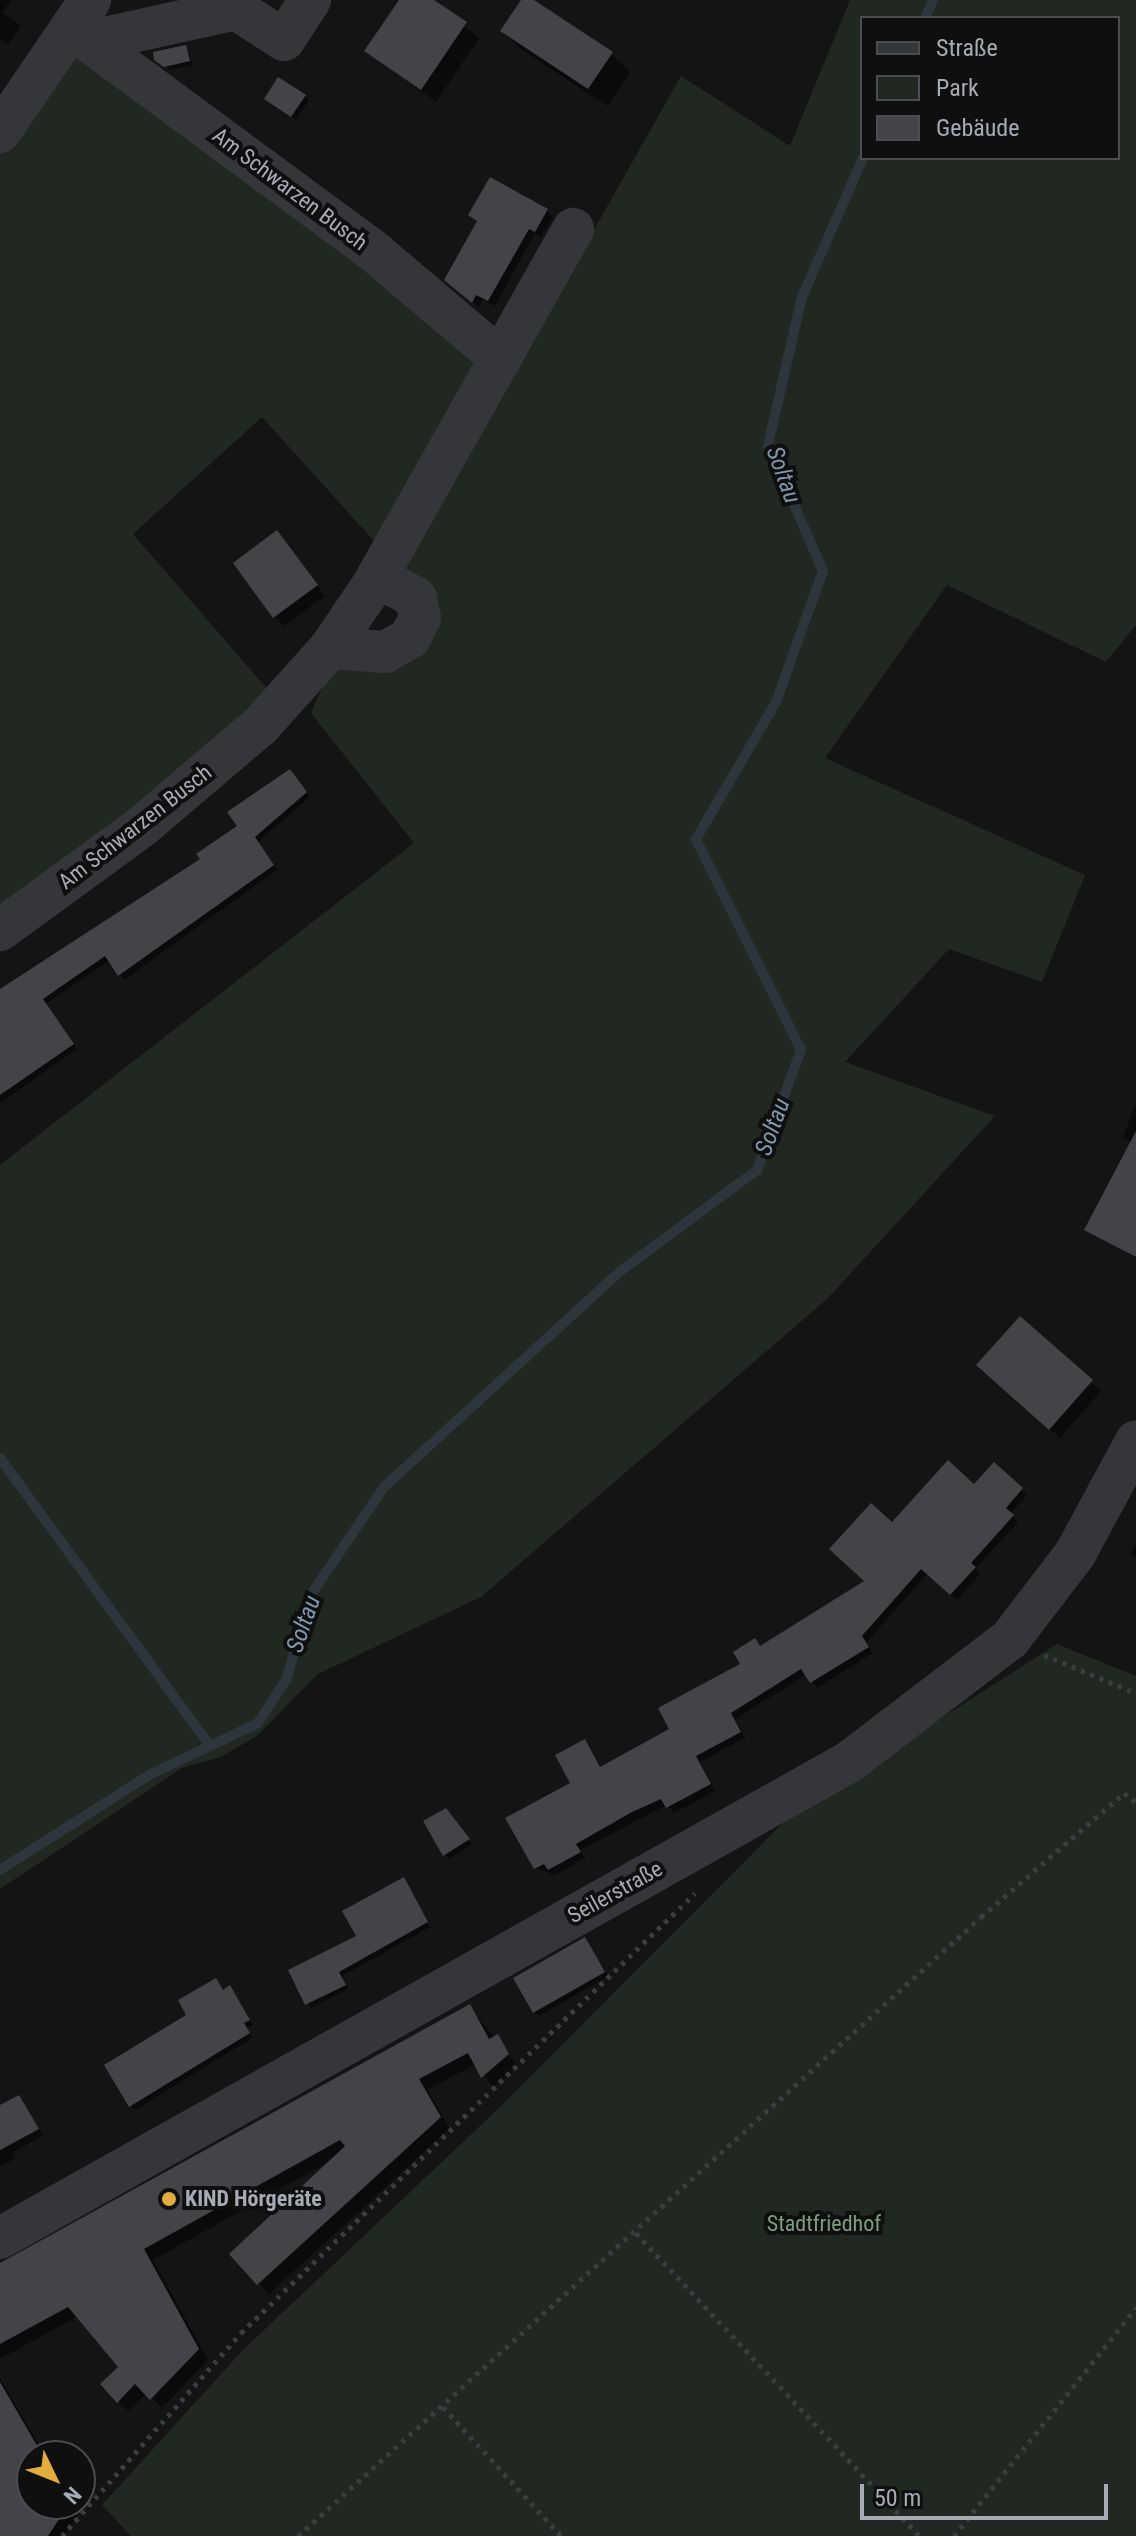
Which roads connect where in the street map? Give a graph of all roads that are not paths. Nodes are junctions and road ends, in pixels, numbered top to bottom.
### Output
1 (310, 0) edge
2 (239, 4) edge
3 (84, 23) edge
4 (0, 132) edge
5 (573, 229) dead end
6 (501, 359) junction
7 (372, 586) junction
8 (330, 648) junction
9 (0, 930) edge
10 (1136, 1441) edge
11 (0, 2238) edge

1 - 2 street
2 - 3 street
3 - 4 street
3 - 6 street, Am Schwarzen Busch
5 - 6 street, Am Schwarzen Busch
6 - 7 street, Am Schwarzen Busch
7 - 8 street, Am Schwarzen Busch
7 - 8 street
8 - 9 street, Am Schwarzen Busch
10 - 11 street, Seilerstraße

